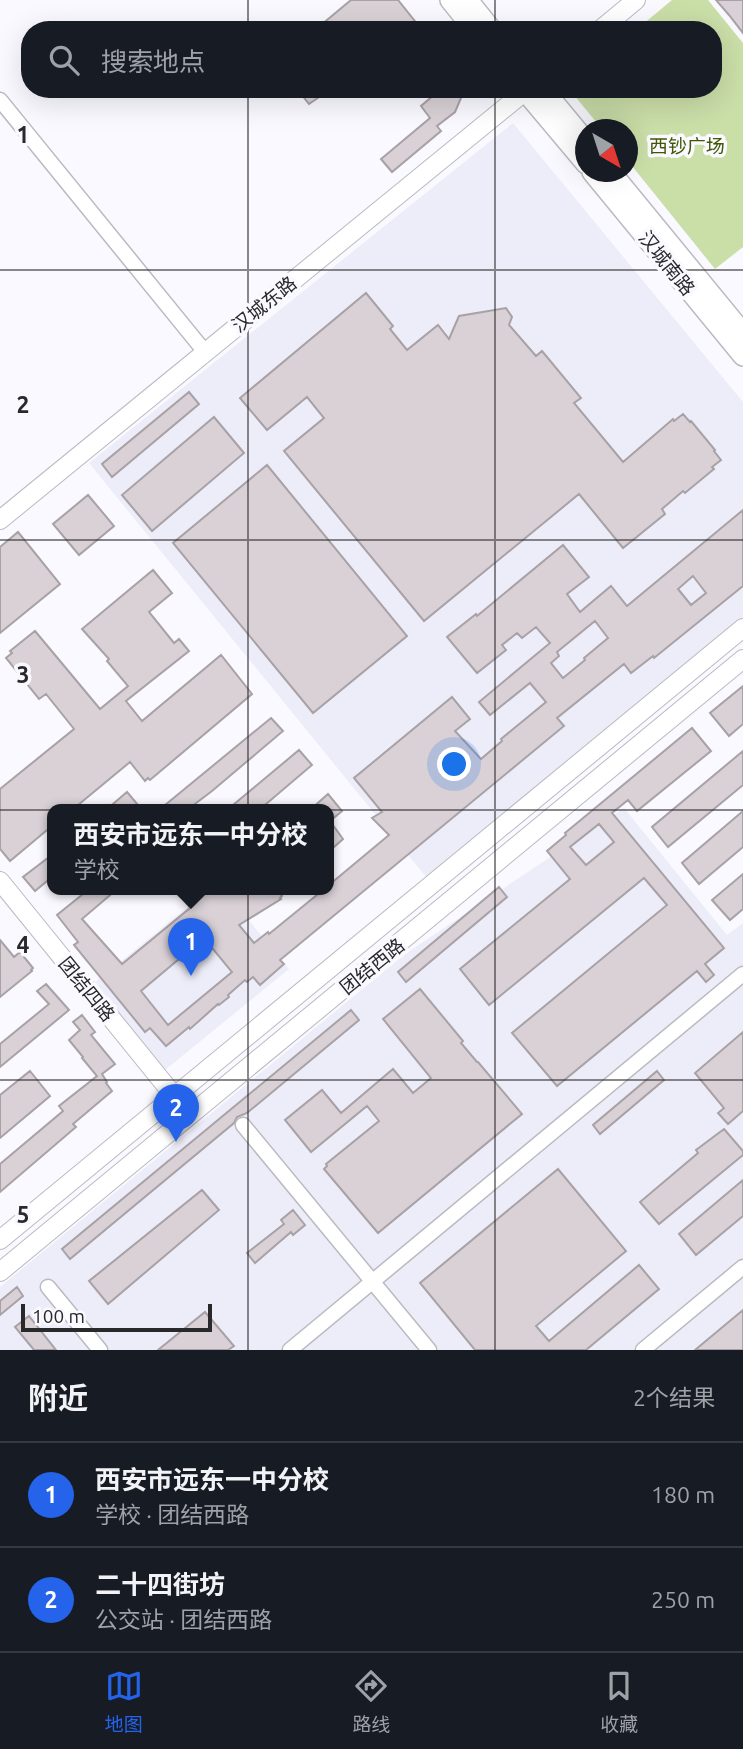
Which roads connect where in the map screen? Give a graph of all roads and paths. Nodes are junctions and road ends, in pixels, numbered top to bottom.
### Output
1 (450, 0) edge
2 (468, 0) edge
3 (636, 0) edge
4 (467, 21) edge
5 (485, 21) edge
6 (611, 21) edge
7 (520, 98) edge
8 (536, 98) edge
9 (539, 98) edge
10 (0, 100) edge
11 (575, 131) edge
12 (575, 149) edge
13 (600, 182) edge
14 (619, 182) edge
15 (743, 333) edge
16 (205, 352) junction
17 (743, 355) edge
18 (0, 520) edge
19 (743, 628) edge
20 (743, 659) edge
21 (0, 881) edge
22 (743, 974) edge
23 (175, 1097) junction
24 (243, 1125) dead end
25 (0, 1240) edge
26 (743, 1267) edge
27 (0, 1272) edge
28 (373, 1282) junction
29 (48, 1287) dead end
30 (100, 1350) edge
31 (290, 1350) edge
32 (429, 1350) edge
33 (643, 1350) edge

1 - 4 main road
2 - 5 main road
3 - 6 street
7 - 16 street, 汉城东路
8 - 12 main road
9 - 11 main road
10 - 16 street
13 - 17 main road, 汉城南路
14 - 15 main road, 汉城南路
16 - 18 street, 汉城东路
19 - 23 street, 团结西路
20 - 27 street, 团结西路
21 - 23 street, 团结四路
22 - 28 street
23 - 25 street, 团结西路
24 - 28 street
26 - 33 street
28 - 31 street
28 - 32 street
29 - 30 street

